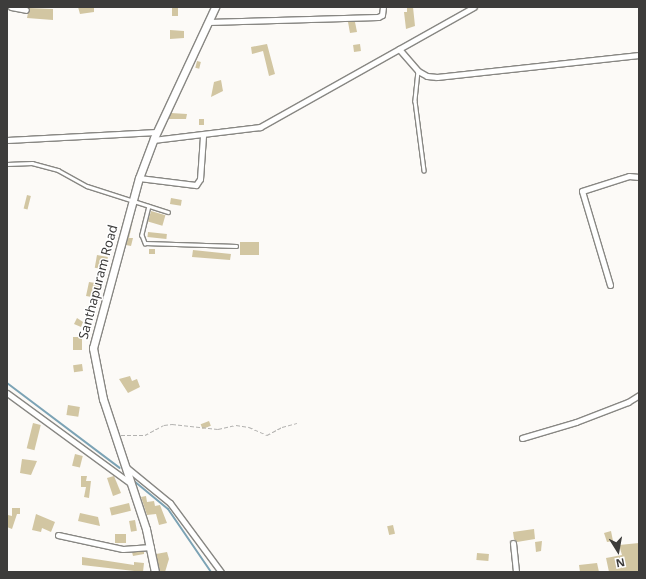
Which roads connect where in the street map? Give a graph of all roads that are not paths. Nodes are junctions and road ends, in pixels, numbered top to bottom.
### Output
1 (11, 7) edge
2 (215, 7) edge
3 (383, 7) edge
4 (474, 7) edge
5 (26, 10) dead end
6 (208, 22) junction
7 (399, 49) junction
8 (639, 55) edge
9 (418, 71) junction
10 (155, 136) junction
11 (203, 136) junction
12 (7, 140) edge
13 (7, 164) edge
14 (424, 170) dead end
15 (639, 177) edge
16 (139, 178) junction
17 (132, 200) junction
18 (149, 206) junction
19 (168, 212) dead end
20 (236, 246) dead end
21 (610, 285) dead end
22 (7, 392) edge
23 (639, 395) edge
24 (522, 438) dead end
25 (125, 467) junction
26 (131, 484) junction
27 (58, 535) dead end
28 (513, 543) dead end
29 (151, 547) junction
30 (155, 572) edge
31 (221, 572) edge
32 (516, 572) edge

1 - 5 street
2 - 6 main road, Santhapuram Road
3 - 6 street
4 - 7 street
6 - 10 main road, Santhapuram Road
7 - 9 street
7 - 11 street
8 - 9 street
9 - 14 lane
10 - 11 street
10 - 12 street
10 - 16 main road, Santhapuram Road
11 - 16 street
13 - 17 lane
15 - 21 street
16 - 17 main road, Santhapuram Road
17 - 18 lane
17 - 25 main road, Santhapuram Road
18 - 19 lane
18 - 20 lane
22 - 26 street
23 - 24 street
25 - 26 main road, Santhapuram Road
25 - 31 street
26 - 29 main road, Santhapuram Road
27 - 29 street
28 - 32 street
29 - 30 main road, Santhapuram Road

